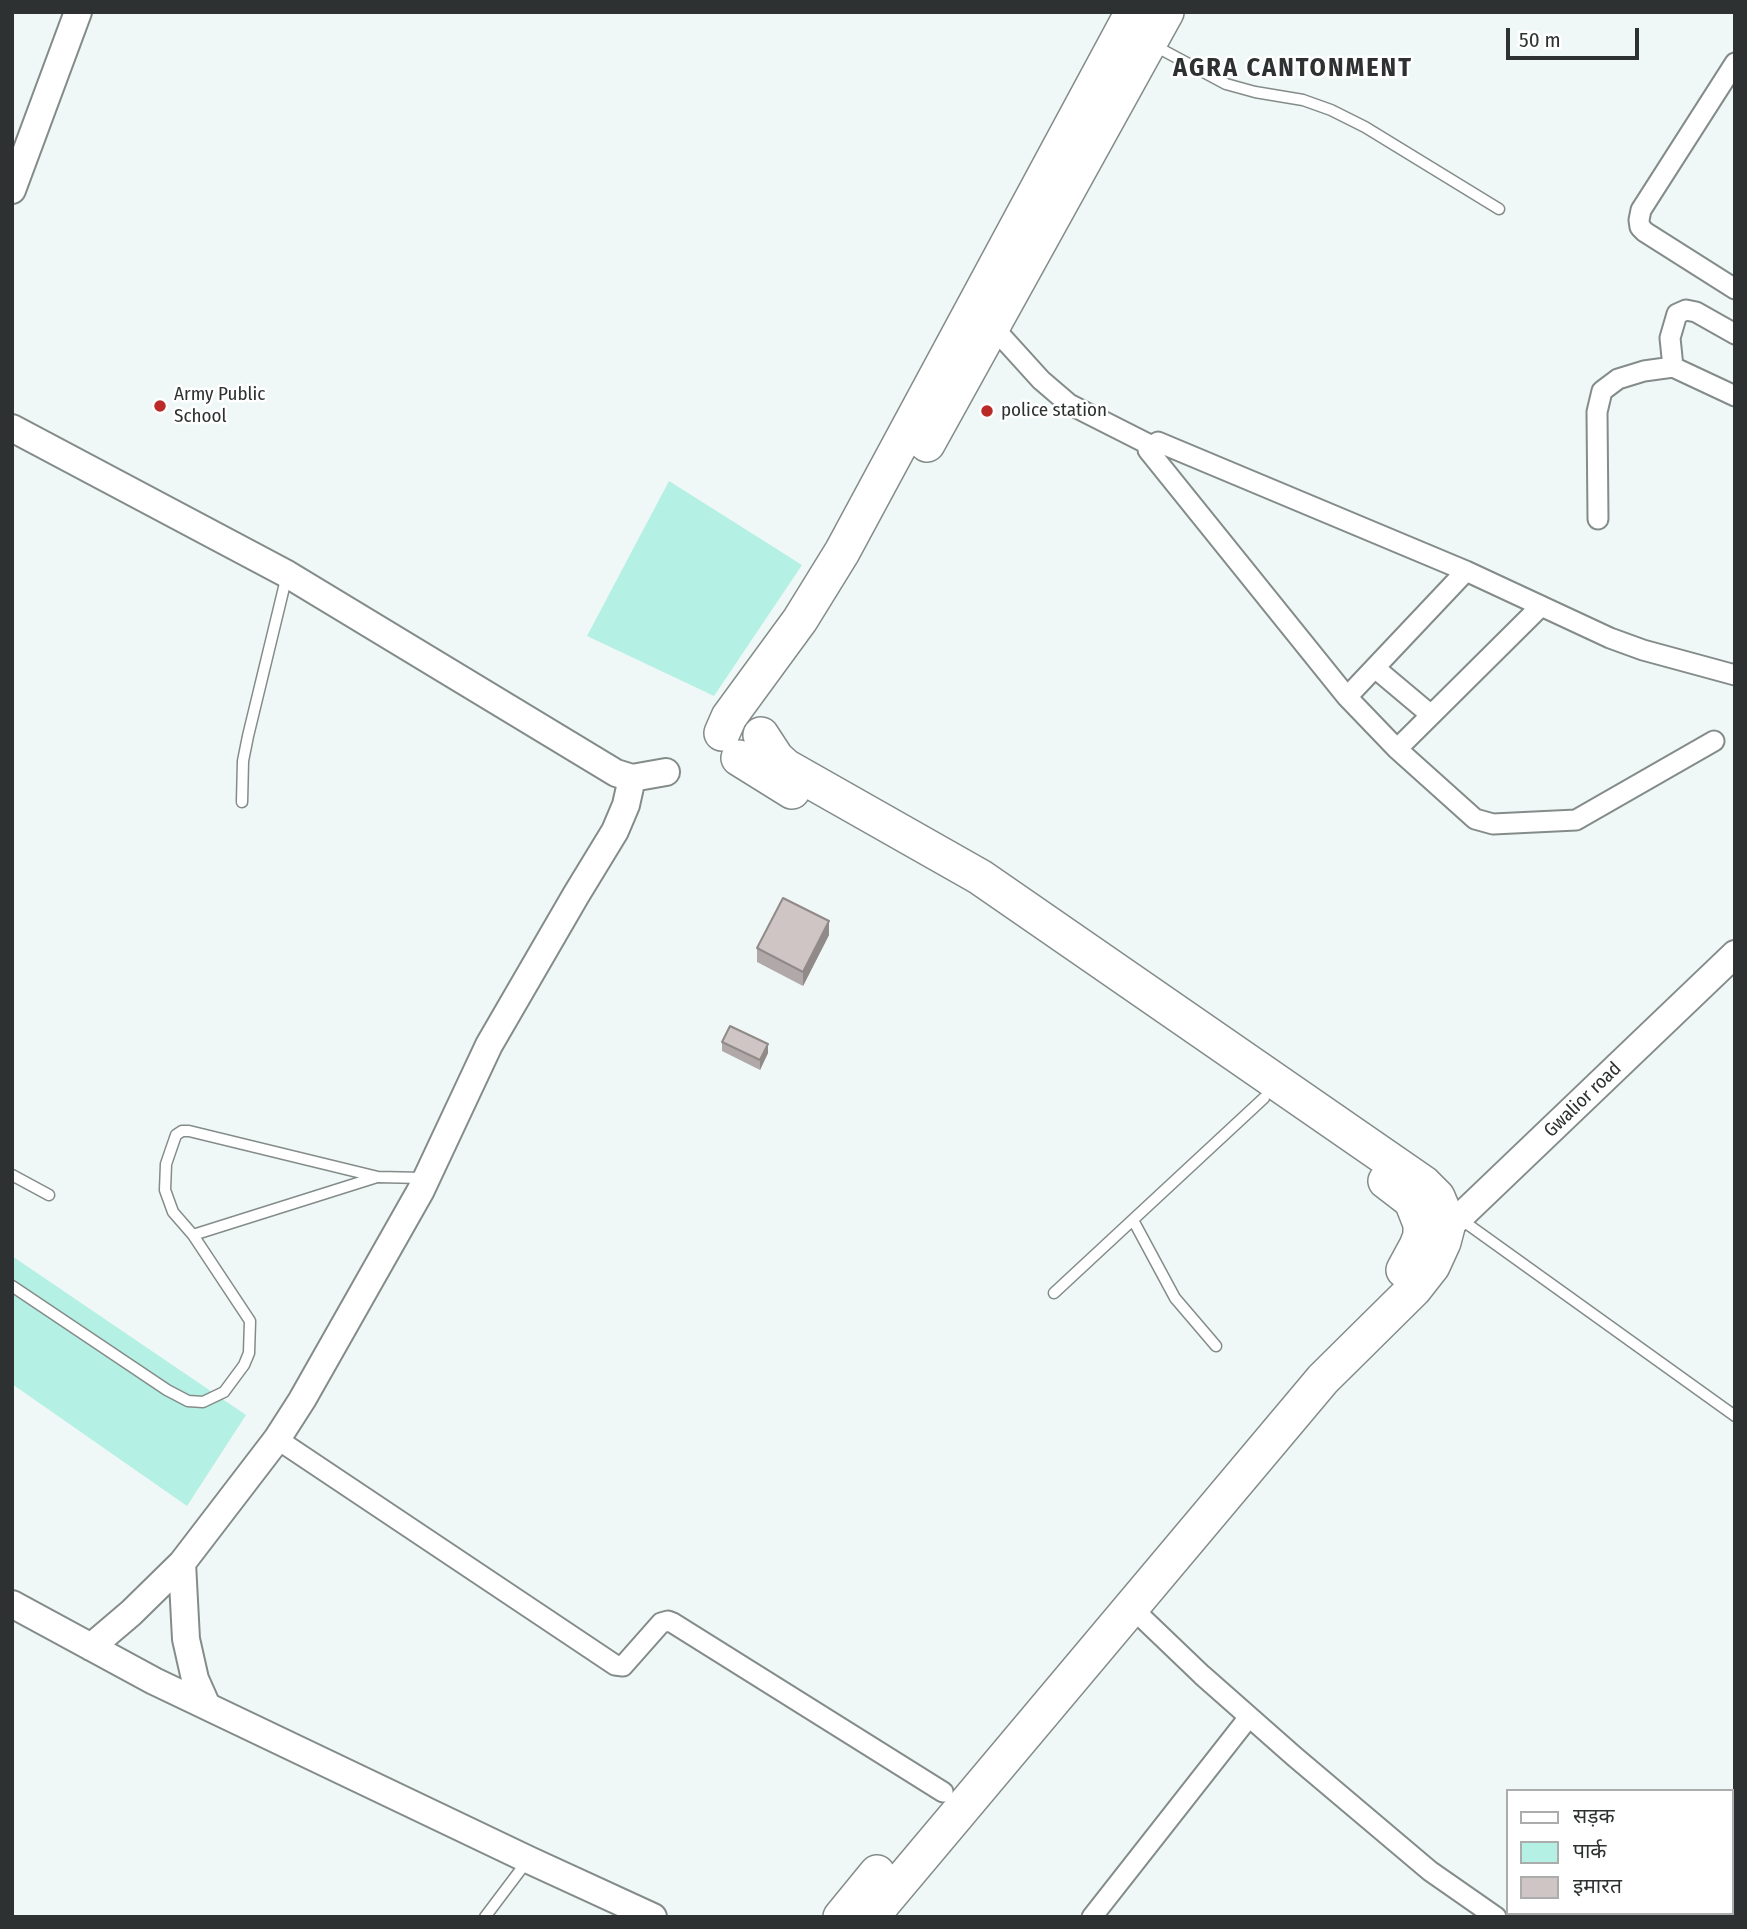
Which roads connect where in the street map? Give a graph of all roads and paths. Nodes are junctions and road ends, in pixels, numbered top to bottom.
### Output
1 (78, 12) edge
2 (1166, 12) edge
3 (1131, 22) edge
4 (1735, 63) edge
5 (12, 190) edge
6 (1499, 209) dead end
7 (1735, 289) edge
8 (992, 326) junction
9 (1735, 334) edge
10 (1673, 367) junction
11 (1735, 396) edge
12 (12, 428) edge
13 (1150, 445) junction
14 (1598, 519) dead end
15 (1466, 572) junction
16 (287, 575) junction
17 (1541, 606) junction
18 (1375, 667) junction
19 (1735, 675) edge
20 (1347, 697) junction
21 (1431, 715) junction
22 (745, 739) junction
23 (1714, 741) dead end
24 (1397, 749) junction
25 (667, 772) dead end
26 (632, 778) junction
27 (242, 802) dead end
28 (1735, 954) edge
29 (1264, 1098) junction
30 (12, 1175) edge
31 (378, 1177) junction
32 (427, 1178) junction
33 (49, 1195) dead end
34 (1133, 1220) junction
35 (1443, 1222) junction
36 (193, 1235) junction
37 (12, 1286) edge
38 (1054, 1293) dead end
39 (1216, 1346) dead end
40 (1735, 1416) edge
41 (277, 1439) junction
42 (182, 1563) junction
43 (12, 1604) edge
44 (1131, 1607) junction
45 (90, 1647) junction
46 (207, 1706) junction
47 (1249, 1717) junction
48 (943, 1793) junction
49 (528, 1860) junction
50 (1475, 1911) edge
51 (485, 1917) edge
52 (653, 1917) edge
53 (841, 1917) edge
54 (871, 1917) edge
55 (1092, 1917) edge
56 (1496, 1917) edge

1 - 5 street
2 - 3 highway
3 - 6 lane
3 - 8 highway
3 - 22 highway
4 - 7 street
8 - 13 street
8 - 22 highway
9 - 10 street
10 - 11 street
10 - 14 street
12 - 16 street
13 - 15 street
13 - 20 street
15 - 17 street
15 - 18 street
16 - 26 street
16 - 27 lane
17 - 19 street
17 - 21 street
18 - 20 street
18 - 21 street
20 - 24 street
21 - 24 street
22 - 29 highway
22 - 35 highway
23 - 24 street
25 - 26 street
26 - 32 street
28 - 35 street, Gwalior road
29 - 34 lane
29 - 35 highway
30 - 33 lane
31 - 32 lane
31 - 36 lane
31 - 36 lane
32 - 41 street
34 - 38 lane
34 - 39 lane
35 - 40 lane
35 - 44 highway
35 - 48 highway
36 - 37 lane
41 - 42 street
41 - 48 street
42 - 45 street
42 - 46 street
43 - 45 street
44 - 47 street
44 - 54 highway
45 - 46 street
46 - 49 street
47 - 50 street
47 - 55 street
48 - 53 highway
49 - 51 lane
49 - 52 street
50 - 56 street

